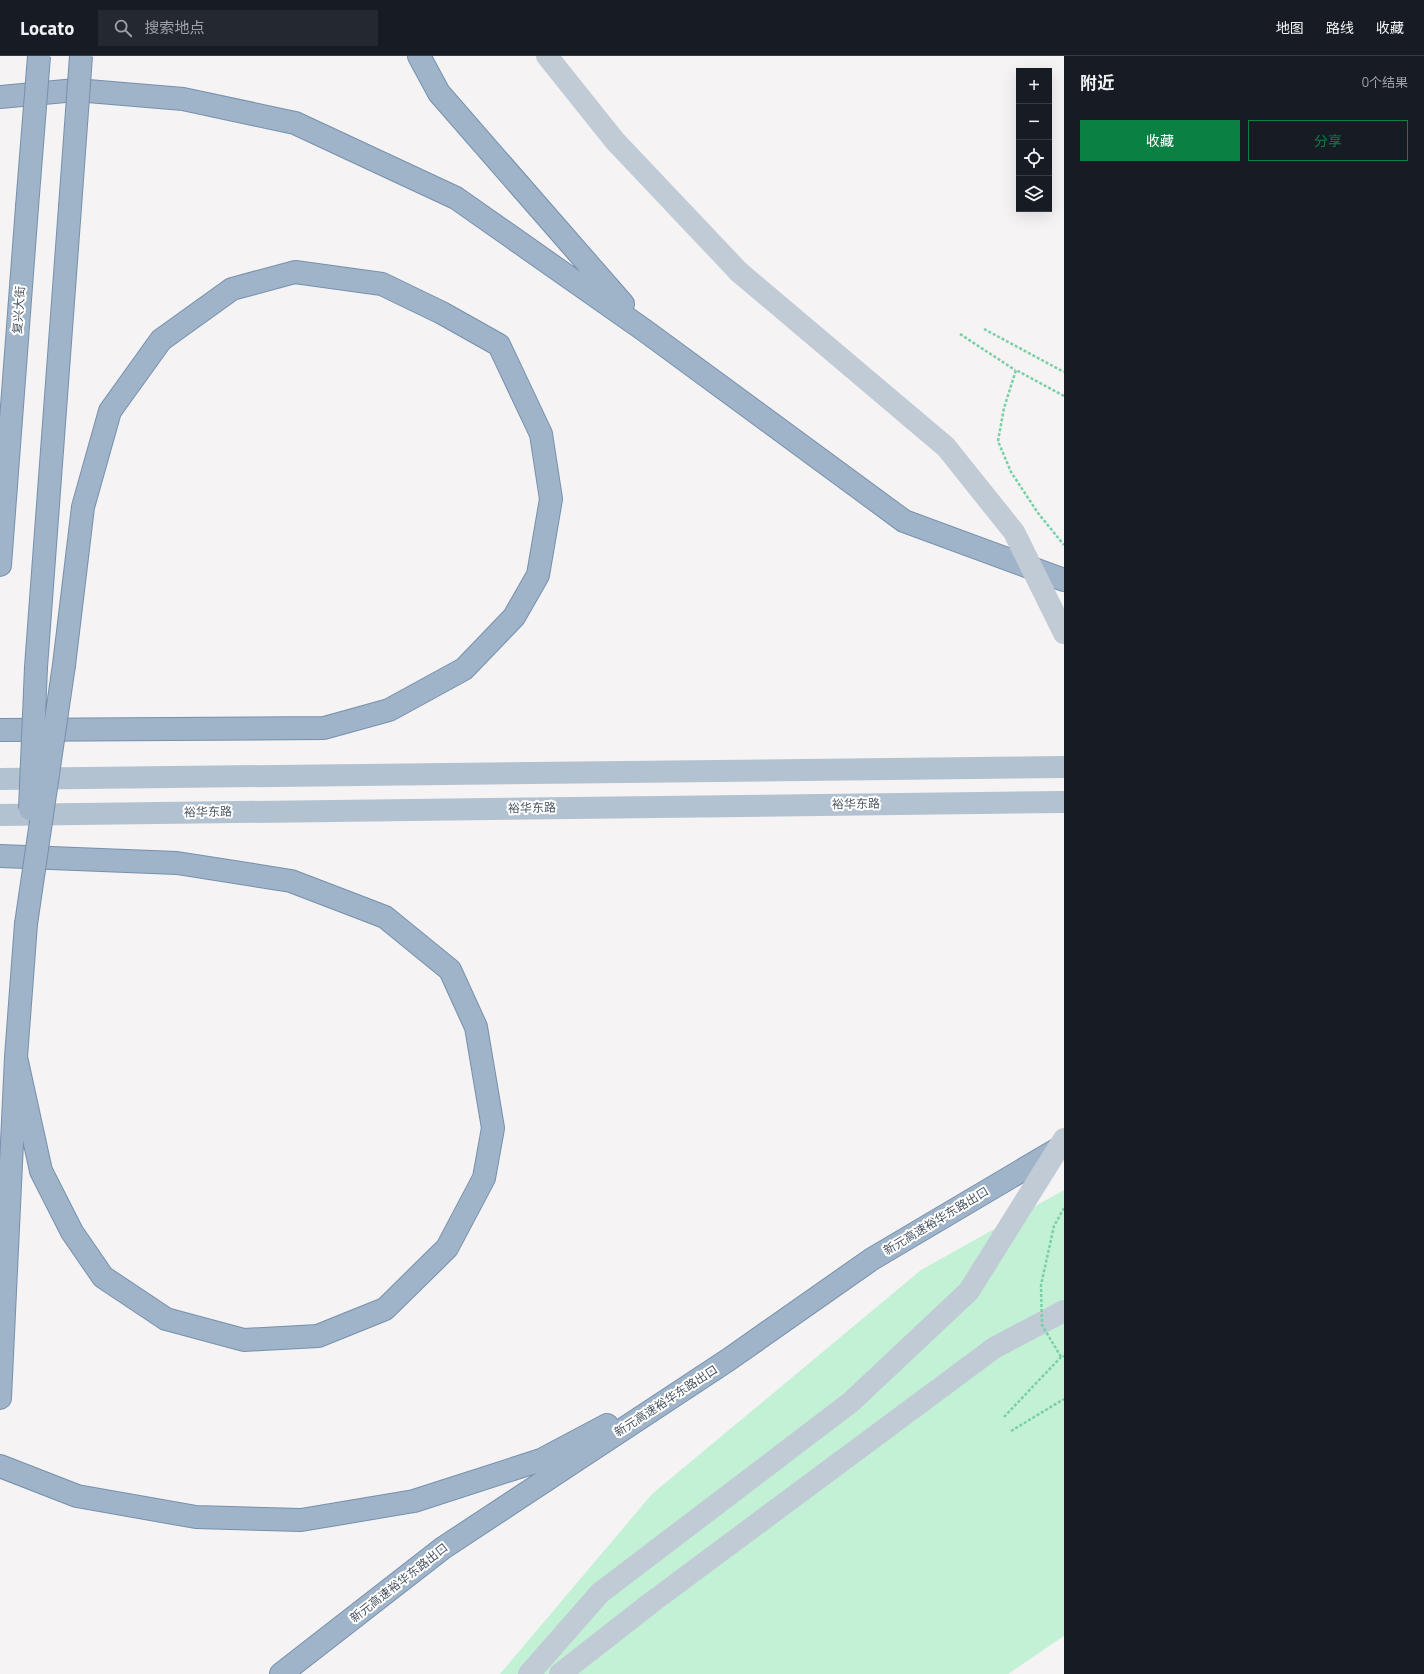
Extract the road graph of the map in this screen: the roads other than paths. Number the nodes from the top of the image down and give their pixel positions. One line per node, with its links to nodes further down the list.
1 (38, 56): 7 (highway, 复兴大街, bridge)
2 (82, 56): 16 (highway, bridge)
3 (419, 56): 6 (highway)
4 (547, 56): 9 (main road, bridge)
5 (0, 97): 6 (highway)
6 (644, 330): 8 (highway)
7 (0, 565)
8 (1064, 580)
9 (1064, 633)
10 (0, 730): 16 (highway, bridge)
11 (1064, 767): 12 (main road)
12 (0, 779)
13 (1064, 802): 14 (main road, 裕华东路)
14 (0, 815)
15 (0, 856): 17 (highway)
16 (26, 924): 17 (highway)
17 (16, 1056): 22 (highway)
18 (1064, 1139): 25 (main road, bridge)
19 (1064, 1145): 21 (highway, 新元高速裕华东路出口)
20 (1064, 1311): 26 (main road)
21 (728, 1360): 23 (highway); 24 (highway, 新元高速裕华东路出口)
22 (0, 1398)
23 (0, 1466)
24 (281, 1674)
25 (529, 1674)
26 (560, 1674)

